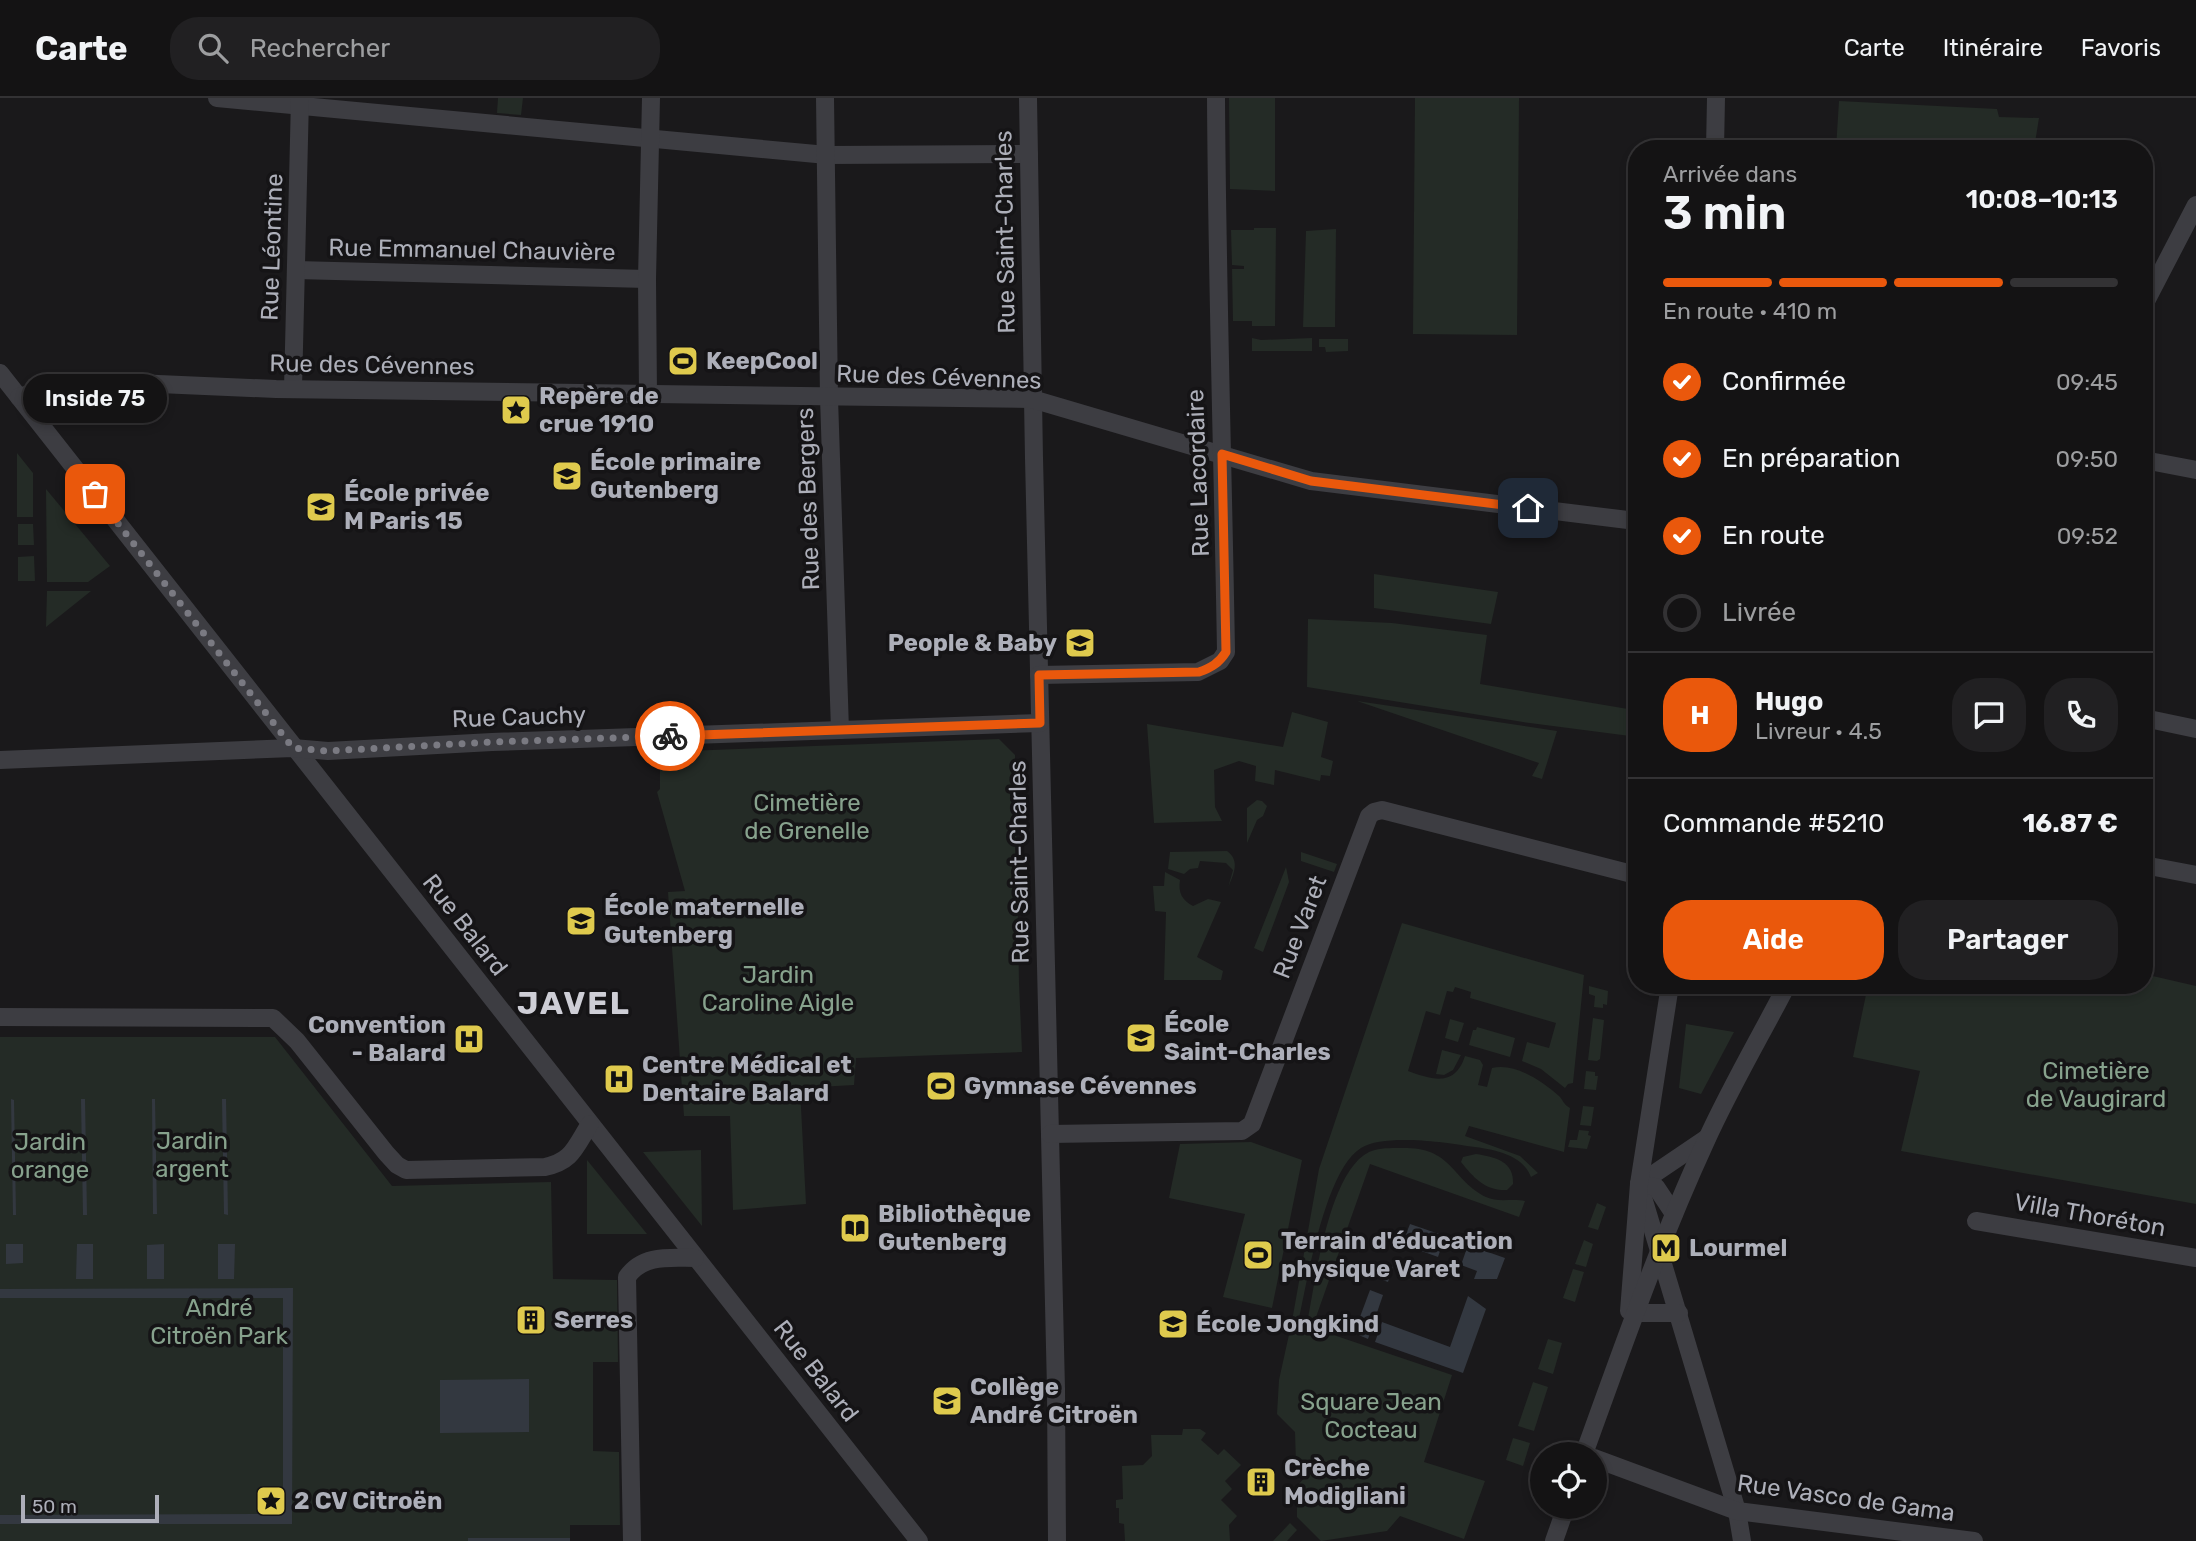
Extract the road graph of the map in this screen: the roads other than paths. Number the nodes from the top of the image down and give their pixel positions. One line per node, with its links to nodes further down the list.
1 (218, 98): 7 (street)
2 (652, 98): 8 (street)
3 (825, 98): 11 (street, Rue des Bergers)
4 (1028, 98): 10 (street, Rue Saint-Charles)
5 (1216, 98): 22 (street, Rue Lacordaire)
6 (1716, 98): 9 (street)
7 (300, 102): 8 (street); 13 (street, Rue Léontine)
8 (651, 138): 11 (street); 14 (street)
9 (1715, 140)
10 (1029, 154): 11 (street); 21 (street, Rue Saint-Charles)
11 (827, 155): 20 (street, Rue des Bergers)
12 (2195, 210): 15 (street)
13 (296, 270): 14 (street, Rue Emmanuel Chauvière); 17 (street, Rue Léontine)
14 (647, 279): 18 (street)
15 (2153, 288)
16 (0, 373): 19 (street, Rue Balard)
17 (293, 389): 18 (street, Rue des Cévennes); 19 (street, Rue des Cévennes)
18 (648, 395): 20 (street, Rue des Cévennes)
19 (19, 397): 31 (street, Rue Balard)
20 (829, 398): 21 (street, Rue des Cévennes); 30 (street, Rue des Bergers)
21 (1032, 400): 22 (street, Rue des Cévennes); 26 (street, Rue Saint-Charles)
22 (1222, 454): 25 (street, Rue des Cévennes); 26 (street, Rue Lacordaire)
23 (2153, 462): 24 (street)
24 (2196, 470)
25 (1628, 520)
26 (1039, 675): 28 (street, Rue Saint-Charles)
27 (2153, 720): 29 (street)
28 (1040, 723): 30 (street, Rue Cauchy); 40 (street, Rue Saint-Charles)
29 (2196, 729)
30 (840, 730): 31 (street, Rue Cauchy)
31 (293, 748): 32 (street, Rue Cauchy); 39 (street, Rue Balard)
32 (0, 760)
33 (2153, 867): 35 (street)
34 (1628, 873): 40 (street, Rue Varet)
35 (2196, 875)
36 (1669, 994): 42 (street)
37 (1782, 994): 41 (street)
38 (0, 1017): 39 (street)
39 (590, 1124): 46 (street, Rue Balard)
40 (1050, 1134): 56 (street, Rue Saint-Charles)
41 (1707, 1138): 42 (street); 43 (street)
42 (1639, 1184): 43 (street); 45 (street); 49 (street)
43 (1674, 1214): 45 (street)
44 (1976, 1221): 47 (street, Villa Thoréton)
45 (1659, 1250): 48 (street); 49 (street)
46 (695, 1258): 54 (street); 55 (street, Rue Balard)
47 (2196, 1258)
48 (1679, 1313): 49 (street); 52 (street)
49 (1632, 1321): 50 (street)
50 (1589, 1442)
51 (1607, 1463): 52 (street, Rue Vasco de Gama)
52 (1737, 1511): 58 (street); 59 (street, Rue Vasco de Gama)
53 (1561, 1519): 57 (street)
54 (632, 1541)
55 (919, 1541)
56 (1058, 1541)
57 (1553, 1541)
58 (1742, 1541)
59 (1974, 1541)

